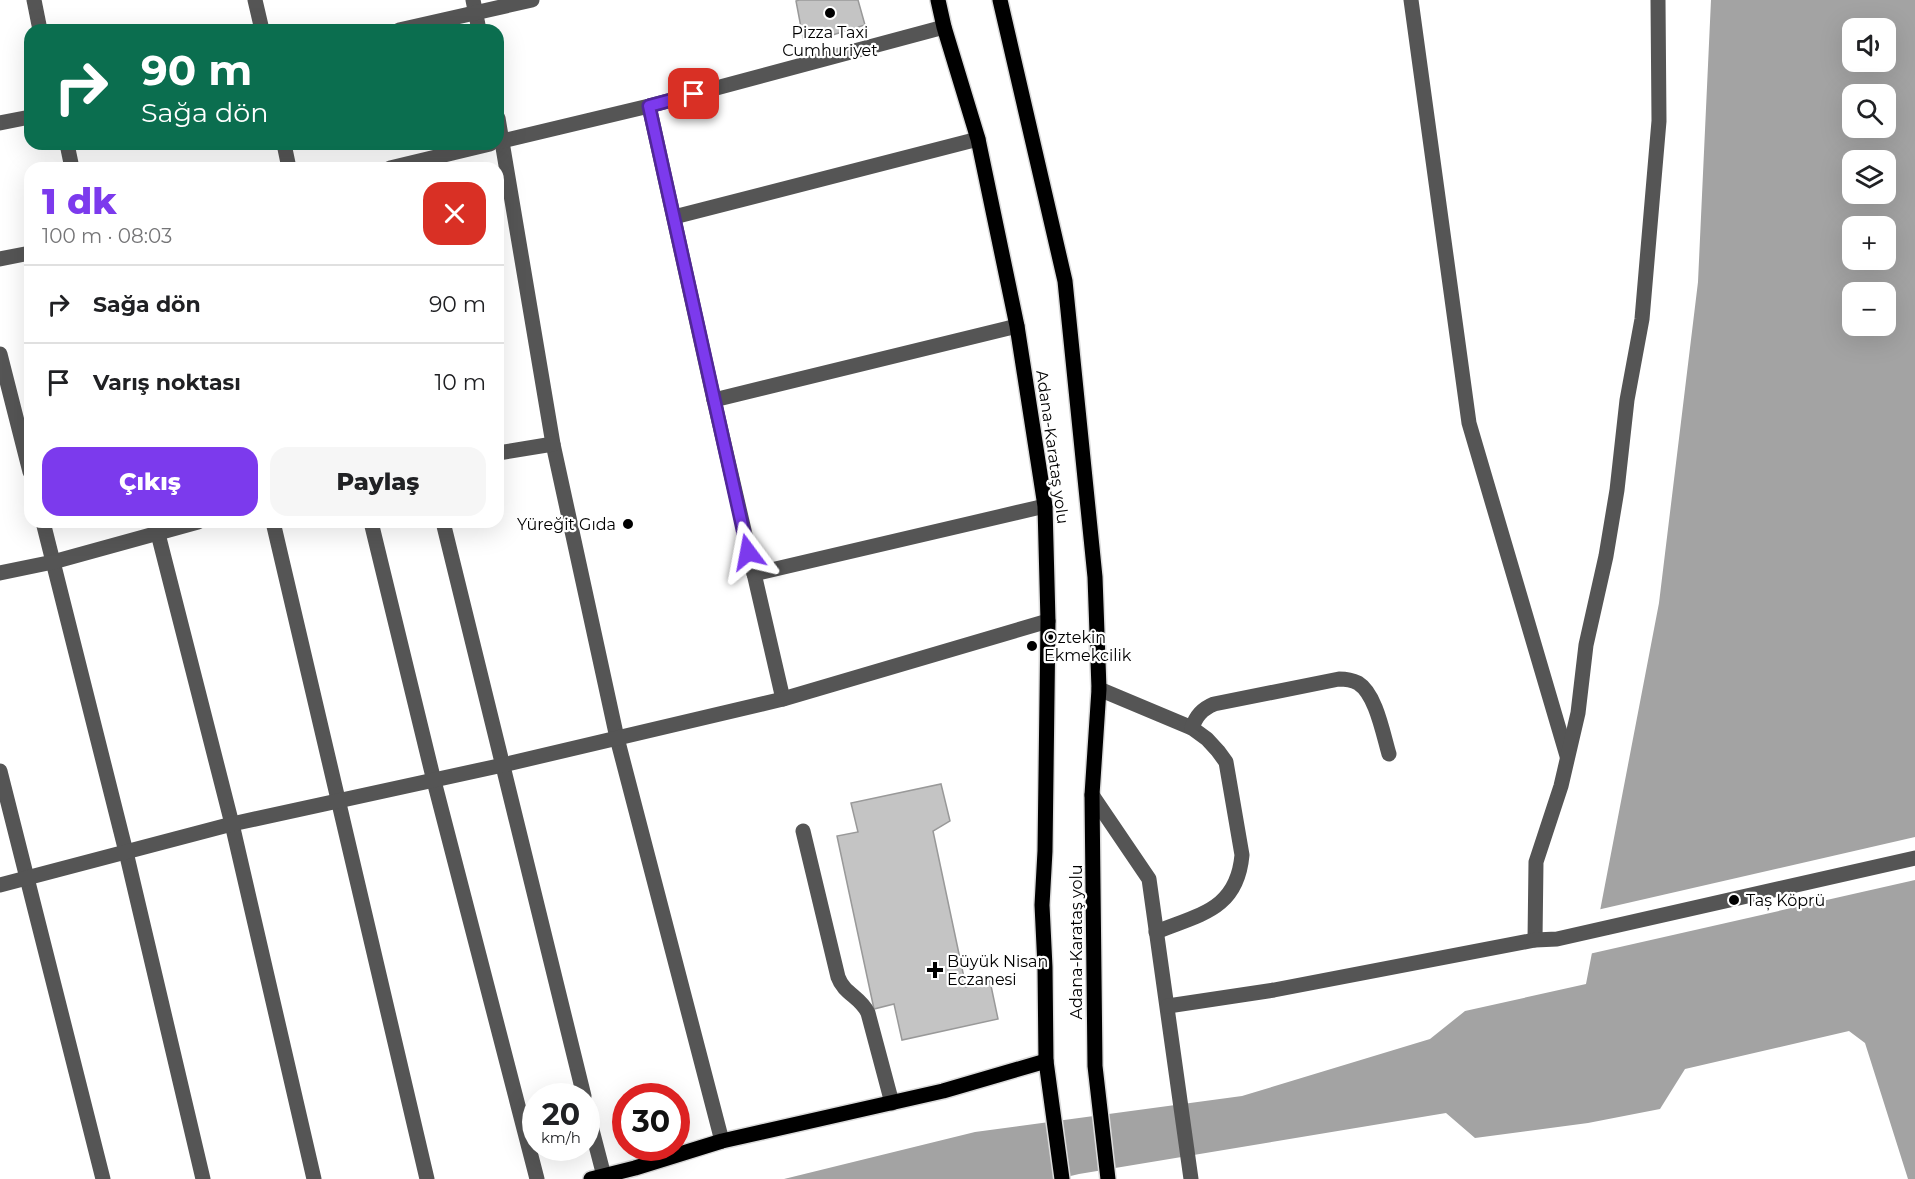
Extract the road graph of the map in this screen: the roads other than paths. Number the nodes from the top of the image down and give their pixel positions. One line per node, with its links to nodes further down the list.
1 (34, 0): 9 (street)
2 (255, 0): 10 (street)
3 (532, 0): 8 (street)
4 (938, 0): 13 (main road, Adana-Karataş yolu)
5 (1000, 0): 42 (main road, Adana-Karataş yolu)
6 (1411, 0): 47 (street)
7 (1658, 0): 47 (street)
8 (474, 7): 11 (street); 12 (street)
9 (39, 24)
10 (261, 24)
11 (419, 24)
12 (478, 24)
13 (944, 27): 14 (street); 17 (main road, Adana-Karataş yolu)
14 (649, 106): 18 (street); 22 (street)
15 (24, 118): 16 (street)
16 (0, 123)
17 (978, 139): 22 (street); 25 (main road, Adana-Karataş yolu)
18 (504, 140)
19 (464, 150): 20 (street)
20 (415, 162)
21 (504, 180): 28 (street)
22 (674, 217): 27 (street)
23 (24, 254): 24 (street)
24 (0, 259)
25 (1017, 326): 27 (street); 31 (main road, Adana-Karataş yolu)
26 (0, 354): 29 (street)
27 (714, 400): 40 (street)
28 (553, 444): 30 (street); 45 (street)
29 (24, 448)
30 (504, 452)
31 (1046, 506): 40 (street); 41 (main road, Adana-Karataş yolu)
32 (44, 528): 38 (street)
33 (154, 528): 38 (street)
34 (157, 528): 53 (street)
35 (274, 528): 52 (street)
36 (372, 528): 50 (street)
37 (444, 528): 48 (street)
38 (53, 562): 39 (street); 55 (street)
39 (0, 573)
40 (753, 574): 43 (street)
41 (1048, 621): 43 (street); 62 (main road, Adana-Karataş yolu)
42 (1099, 689): 44 (street); 51 (main road, Adana-Karataş yolu)
43 (783, 699): 45 (street)
44 (1192, 728): 46 (street); 59 (street)
45 (617, 738): 48 (street); 65 (street)
46 (1389, 754)
47 (1568, 757): 60 (street)
48 (503, 765): 50 (street); 63 (street)
49 (0, 771): 57 (street)
50 (434, 780): 52 (street); 72 (street)
51 (1092, 795): 59 (street); 74 (main road, Adana-Karataş yolu)
52 (339, 801): 53 (street); 71 (street)
53 (232, 824): 55 (street); 70 (street)
54 (803, 831): 64 (street)
55 (126, 852): 57 (street); 69 (street)
56 (1915, 858): 60 (street)
57 (27, 878): 58 (street); 68 (street)
58 (0, 885)
59 (1156, 932): 61 (street)
60 (1534, 940): 61 (street)
61 (1168, 1006): 75 (street)
62 (1046, 1061): 64 (main road); 73 (main road, Adana-Karataş yolu)
63 (581, 1083)
64 (892, 1103): 65 (main road)
65 (722, 1142): 67 (main road)
66 (594, 1161): 67 (street)
67 (597, 1178)
68 (103, 1179)
69 (203, 1179)
70 (314, 1179)
71 (427, 1179)
72 (537, 1179)
73 (1062, 1179)
74 (1108, 1179)
75 (1191, 1179)

